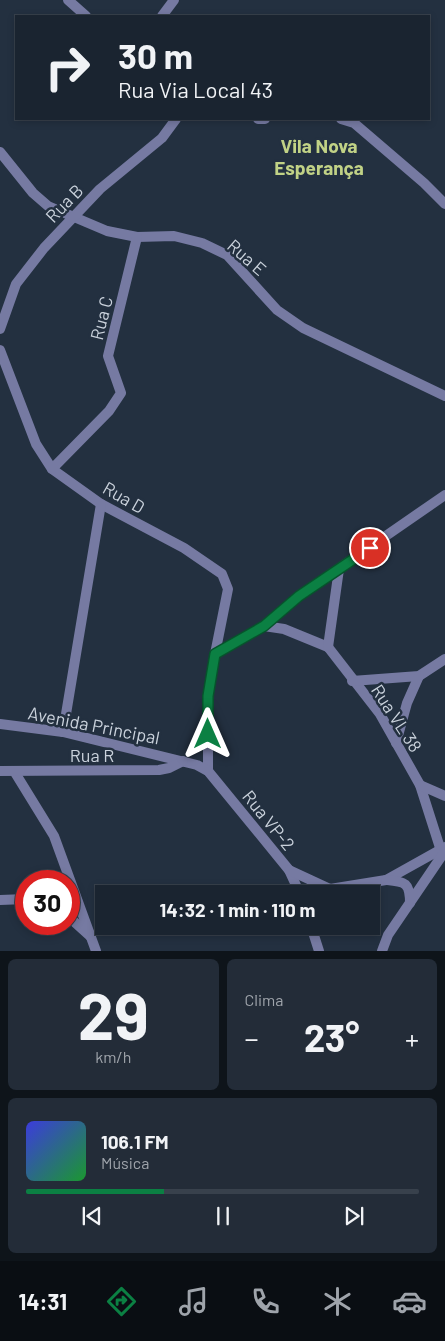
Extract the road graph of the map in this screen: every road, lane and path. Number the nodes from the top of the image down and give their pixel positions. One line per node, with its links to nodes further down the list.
1 (68, 0): 3 (street)
2 (174, 0): 4 (street)
3 (85, 15)
4 (163, 15)
5 (175, 120): 9 (street, Rua B)
6 (344, 120): 8 (street)
7 (0, 152): 9 (street, Rua E)
8 (445, 204)
9 (73, 218): 10 (street, Rua E); 11 (street, Rua B)
10 (138, 237): 13 (street, Rua E); 14 (street, Rua C)
11 (0, 329)
12 (0, 350): 14 (street, Rua D)
13 (445, 396)
14 (52, 469): 16 (street, Rua D)
15 (445, 495): 17 (street)
16 (101, 504): 20 (street, Rua D); 25 (street)
17 (340, 569): 18 (street); 19 (street)
18 (264, 626): 19 (street); 20 (street)
19 (328, 647): 23 (street, Rua VL 38)
20 (215, 654): 29 (street, Rua D)
21 (445, 659): 22 (street)
22 (419, 676): 23 (street); 26 (street)
23 (352, 681): 26 (street, Rua VL 38)
24 (0, 724): 25 (street, Avenida Principal)
25 (63, 732): 27 (street, Avenida Principal)
26 (396, 743): 31 (street, Rua VL 38)
27 (183, 760): 28 (street, Rua R); 29 (street, Avenida Principal)
28 (14, 771): 30 (street, Rua R); 44 (street)
29 (208, 771): 34 (street, Rua VP-2)
30 (0, 772)
31 (420, 785): 32 (street); 33 (street, Rua VL 38)
32 (445, 796)
33 (443, 850): 35 (street); 41 (street)
34 (289, 870): 36 (street, Rua VP-2); 37 (street)
35 (386, 880): 38 (street); 41 (street)
36 (296, 885)
37 (315, 885)
38 (359, 885)
39 (15, 899): 40 (street)
40 (0, 900)
41 (410, 904): 47 (street)
42 (80, 927): 44 (street)
43 (314, 935): 46 (street)
44 (92, 938): 45 (street)
45 (96, 951)
46 (319, 951)
47 (382, 951)

